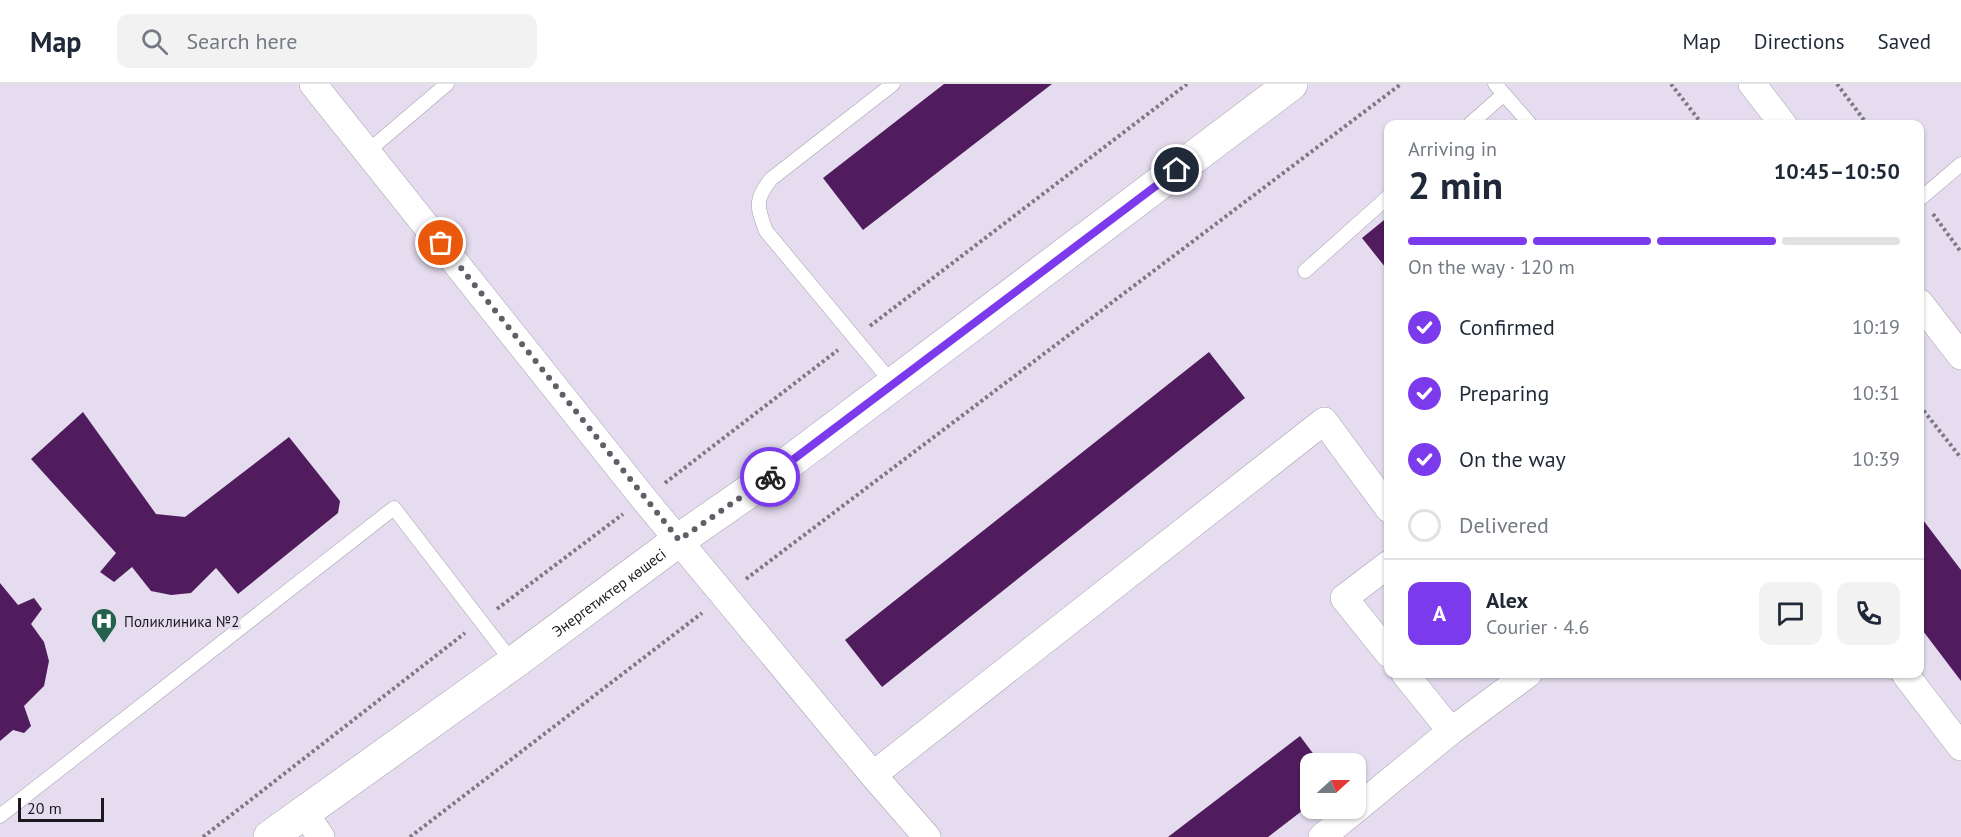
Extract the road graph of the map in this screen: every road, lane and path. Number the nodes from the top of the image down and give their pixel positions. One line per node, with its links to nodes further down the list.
1 (314, 84): 16 (street)
2 (447, 84): 16 (lane)
3 (893, 84): 24 (lane)
4 (1187, 84): 24 (path)
5 (1291, 84): 26 (main road, Энергетиктер көшесі)
6 (1401, 84): 33 (path)
7 (1671, 84): 13 (path)
8 (1752, 84): 14 (street)
9 (1837, 84): 15 (path)
10 (1499, 89): 11 (lane); 12 (lane)
11 (1473, 120)
12 (1526, 120)
13 (1699, 120)
14 (1780, 120)
15 (1864, 120)
16 (368, 151): 29 (street)
17 (1961, 164): 18 (lane)
18 (1924, 195)
19 (1384, 200): 22 (lane)
20 (1924, 202): 21 (path)
21 (1961, 252)
22 (1305, 271)
23 (1924, 308): 25 (street)
24 (854, 338): 26 (lane); 29 (path)
25 (1961, 356)
26 (893, 384): 31 (main road, Энергетиктер көшесі)
27 (1924, 411): 28 (path)
28 (1961, 458)
29 (644, 499): 31 (street); 34 (path)
30 (1384, 502): 42 (street)
31 (679, 540): 33 (street); 36 (main road, Энергетиктер көшесі)
32 (1384, 568): 35 (street)
33 (724, 596): 42 (street); 47 (path)
34 (480, 621): 36 (lane); 43 (lane); 45 (path)
35 (1384, 648)
36 (513, 663): 44 (main road, Энергетиктер көшесі)
37 (1408, 678): 40 (street)
38 (1523, 678): 40 (street)
39 (1908, 678): 41 (street)
40 (1451, 731): 49 (street)
41 (1961, 747)
42 (873, 775): 48 (street)
43 (0, 816)
44 (313, 824): 46 (main road, Энергетиктер көшесі)
45 (203, 837)
46 (270, 837)
47 (410, 837)
48 (927, 837)
49 (1322, 837)

